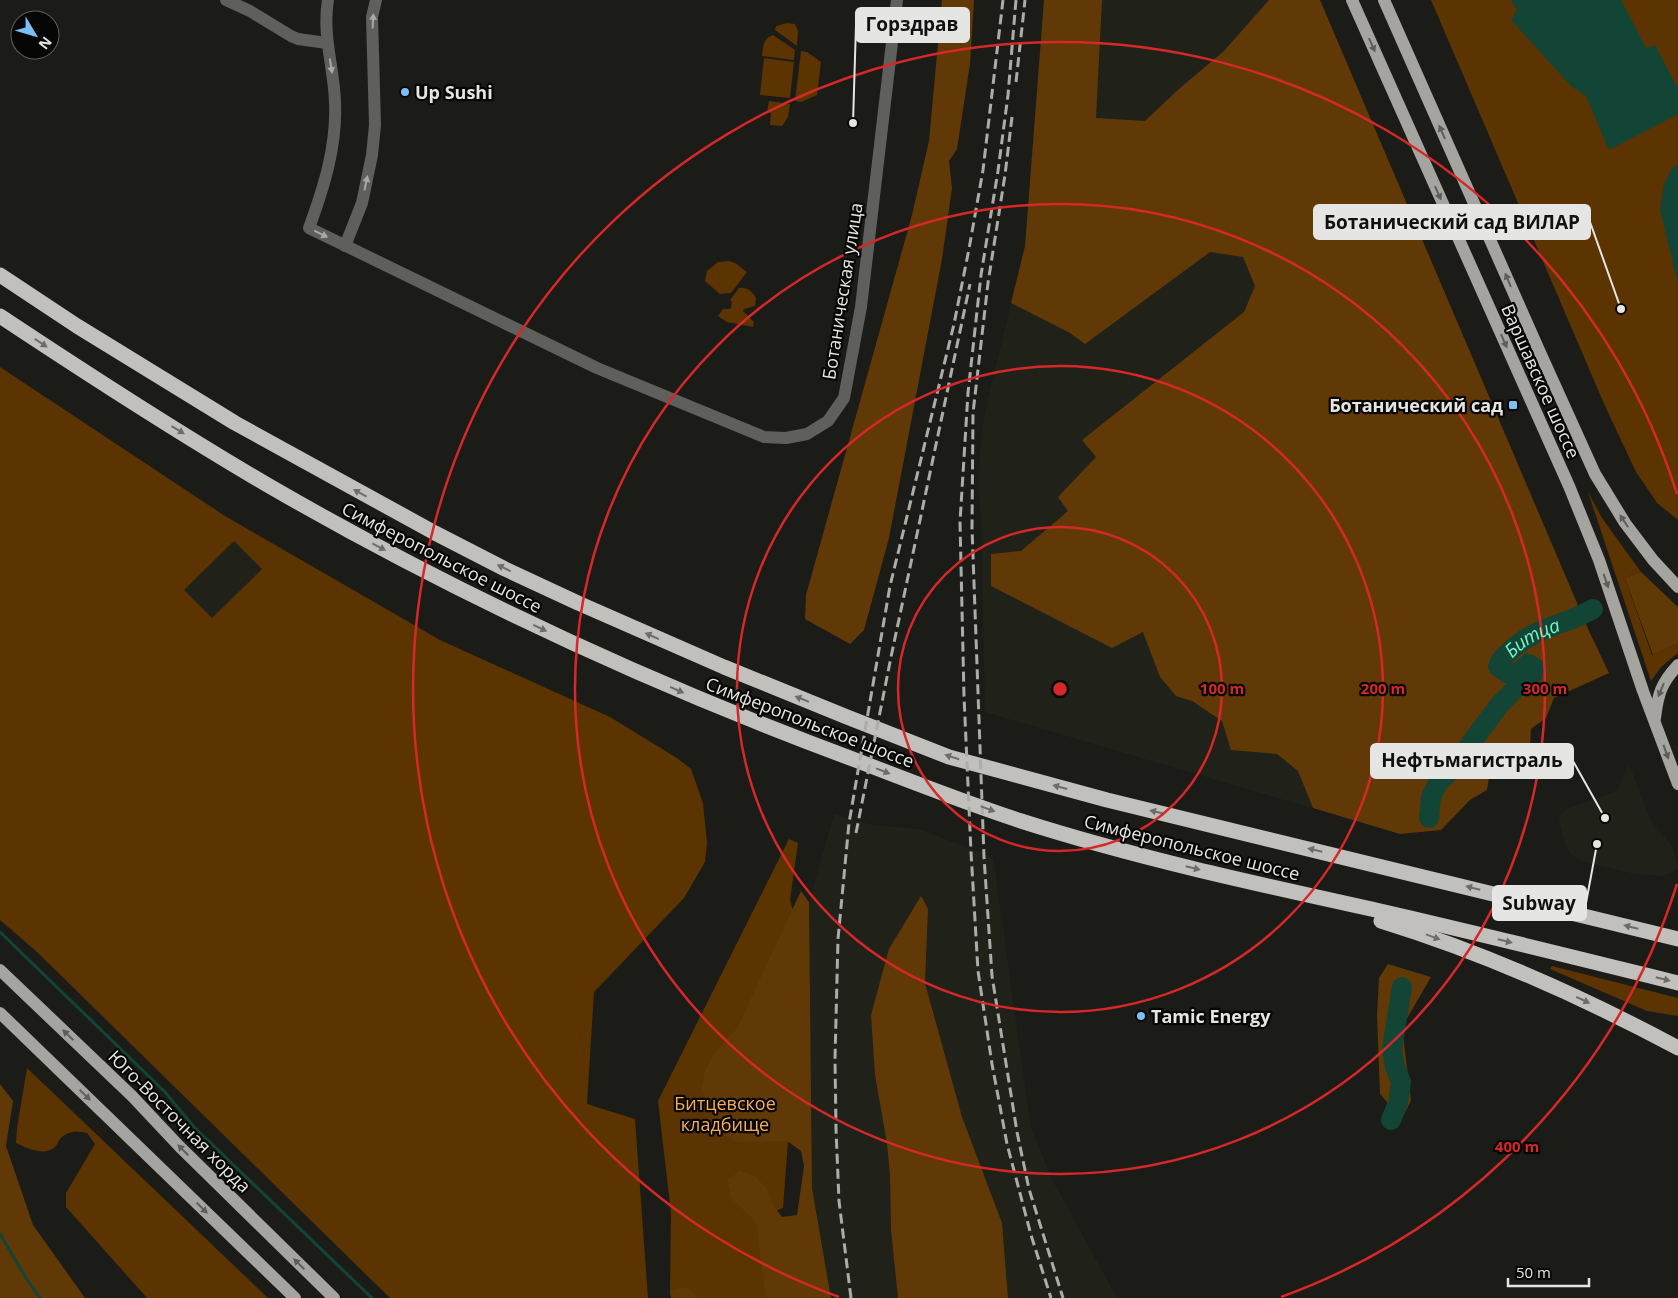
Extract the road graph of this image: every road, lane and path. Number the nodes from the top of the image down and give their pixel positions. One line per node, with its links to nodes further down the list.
1 (226, 0): 7 (street)
2 (328, 0): 7 (street)
3 (376, 0): 8 (street, one-way to 3)
4 (897, 0): 8 (street, Ботаническая улица)
5 (1352, 0): 13 (main road, Варшавское шоссе, one-way to 13)
6 (1384, 0): 11 (main road, Варшавское шоссе, one-way to 6)
7 (327, 43): 8 (street, Ботаническая улица, one-way to 8)
8 (345, 246)
9 (0, 275): 16 (highway, Симферопольское шоссе, one-way to 9)
10 (0, 316): 15 (highway, Симферопольское шоссе, one-way to 15)
11 (1678, 587)
12 (1678, 665): 13 (main road, one-way to 13)
13 (1654, 721): 14 (main road, Варшавское шоссе, one-way to 14)
14 (1678, 784)
15 (1270, 886): 18 (highway, Симферопольское шоссе, one-way to 18); 20 (highway, one-way to 20)
16 (1678, 939)
17 (0, 970): 22 (main road, Юго-Восточная хорда, one-way to 17)
18 (1678, 983)
19 (0, 1013): 21 (main road, one-way to 21)
20 (1678, 1048)
21 (295, 1298)
22 (334, 1298)

